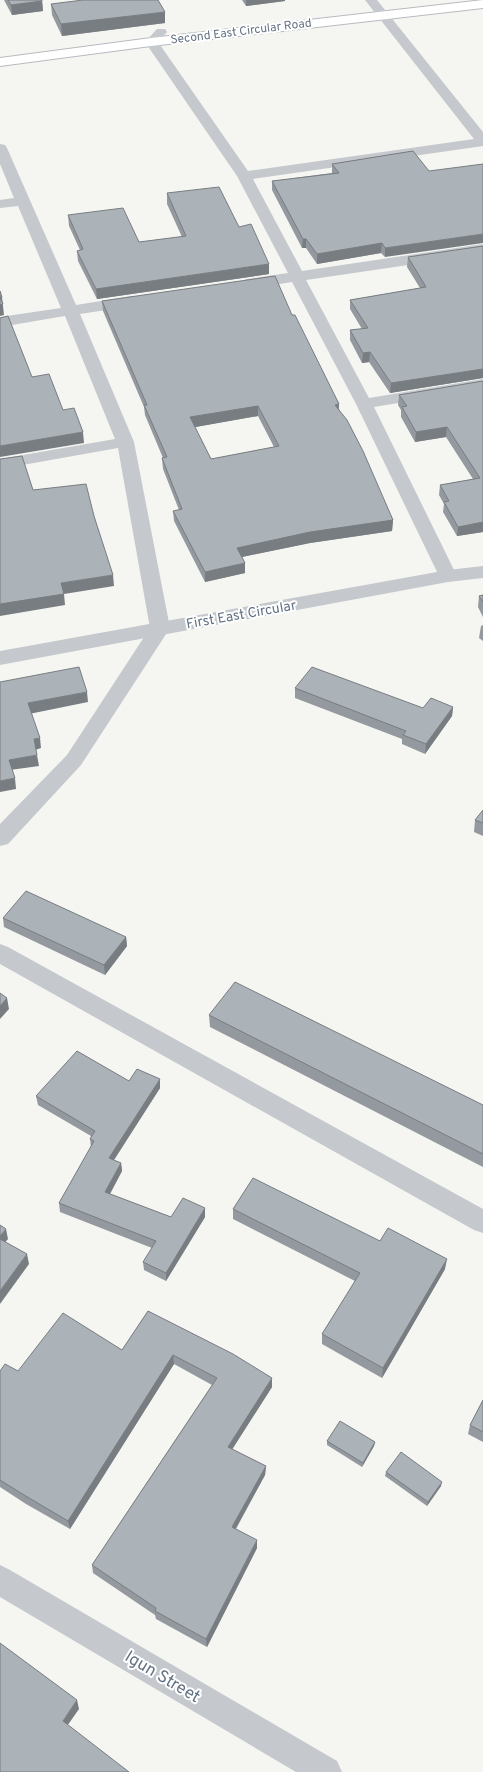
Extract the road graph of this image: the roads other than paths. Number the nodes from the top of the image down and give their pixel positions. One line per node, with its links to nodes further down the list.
1 (427, 0): 3 (main road, Second East Circular Road)
2 (483, 4): 3 (main road, Second East Circular Road)
3 (377, 7): 4 (main road, Second East Circular Road); 7 (street)
4 (156, 37): 5 (main road, Second East Circular Road); 6 (main road, Second East Circular Road); 9 (street)
5 (0, 52)
6 (0, 62)
7 (483, 142): 9 (street)
8 (0, 148): 10 (street)
9 (244, 176): 13 (street)
10 (23, 201): 11 (street); 16 (street)
11 (0, 204)
12 (483, 249): 13 (street)
13 (297, 277): 14 (street); 19 (street)
14 (234, 286)
15 (148, 298): 16 (street)
16 (70, 310): 17 (street); 20 (street)
17 (0, 322)
18 (483, 384): 19 (street)
19 (364, 404): 23 (street)
20 (125, 442): 21 (street); 24 (street)
21 (0, 464)
22 (483, 572): 23 (street, First East Circular)
23 (448, 576): 24 (street, First East Circular)
24 (160, 628): 25 (street, First East Circular); 26 (street)
25 (0, 658)
26 (0, 838)
27 (0, 953): 28 (street)
28 (483, 1222)
29 (0, 1580): 30 (street, Igun Street)
30 (326, 1772)

